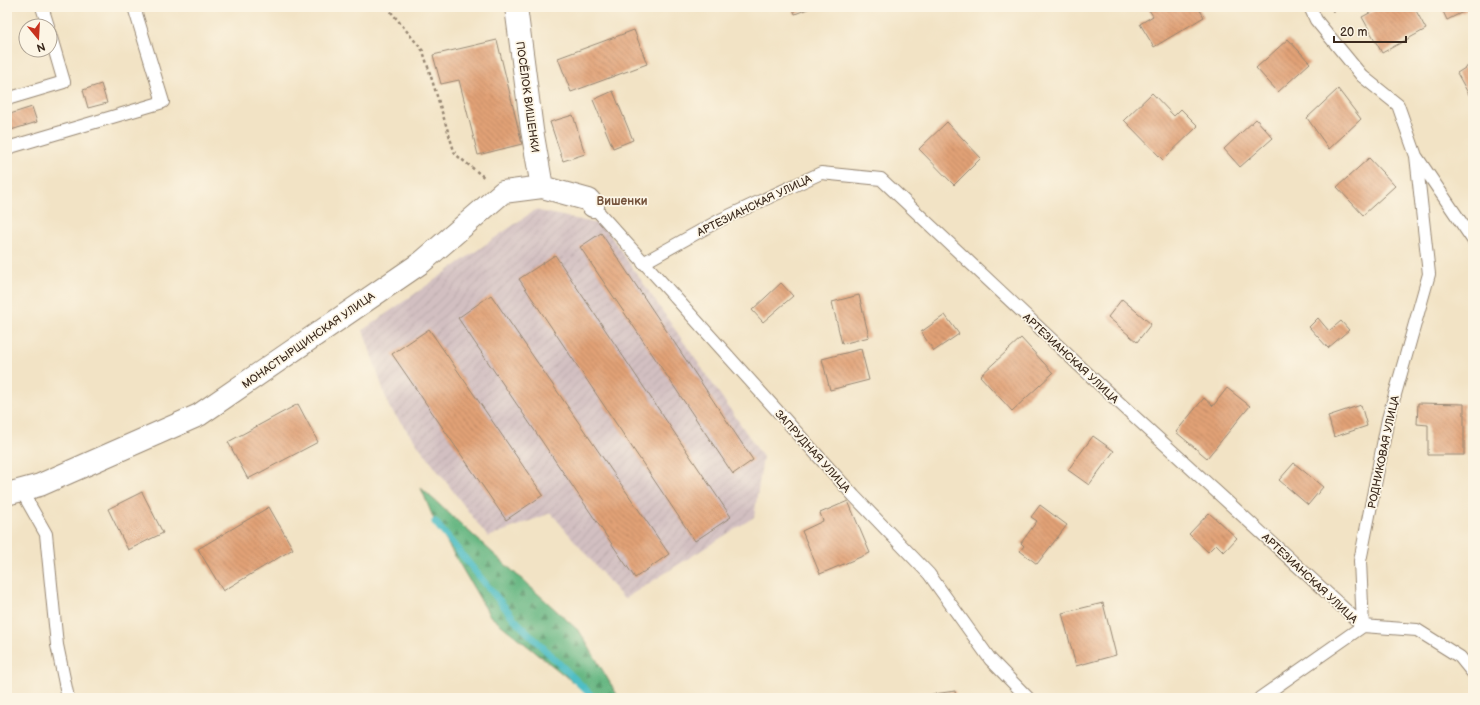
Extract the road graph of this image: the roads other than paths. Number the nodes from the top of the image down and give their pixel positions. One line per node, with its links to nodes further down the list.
1 (42, 7): 5 (lane)
2 (134, 7): 8 (lane)
3 (516, 7): 10 (street, ПОСЁЛОК ВИШЕНКИ)
4 (1310, 7): 9 (lane)
5 (45, 18)
6 (57, 58): 7 (lane)
7 (7, 99)
8 (7, 148)
9 (1416, 156): 12 (lane); 15 (lane, РОДНИКОВАЯ УЛИЦА)
10 (542, 187): 11 (street); 14 (street, МОНАСТЫРЩИНСКАЯ УЛИЦА)
11 (593, 206): 13 (lane, ЗАПРУДНАЯ УЛИЦА)
12 (1473, 240)
13 (643, 263): 15 (lane, АРТЕЗИАНСКАЯ УЛИЦА); 18 (lane, ЗАПРУДНАЯ УЛИЦА)
14 (14, 492): 17 (lane)
15 (1363, 626): 16 (lane, АРТЕЗИАНСКАЯ УЛИЦА); 19 (lane)
16 (1473, 673)
17 (68, 698)
18 (1028, 698)
19 (1260, 698)

